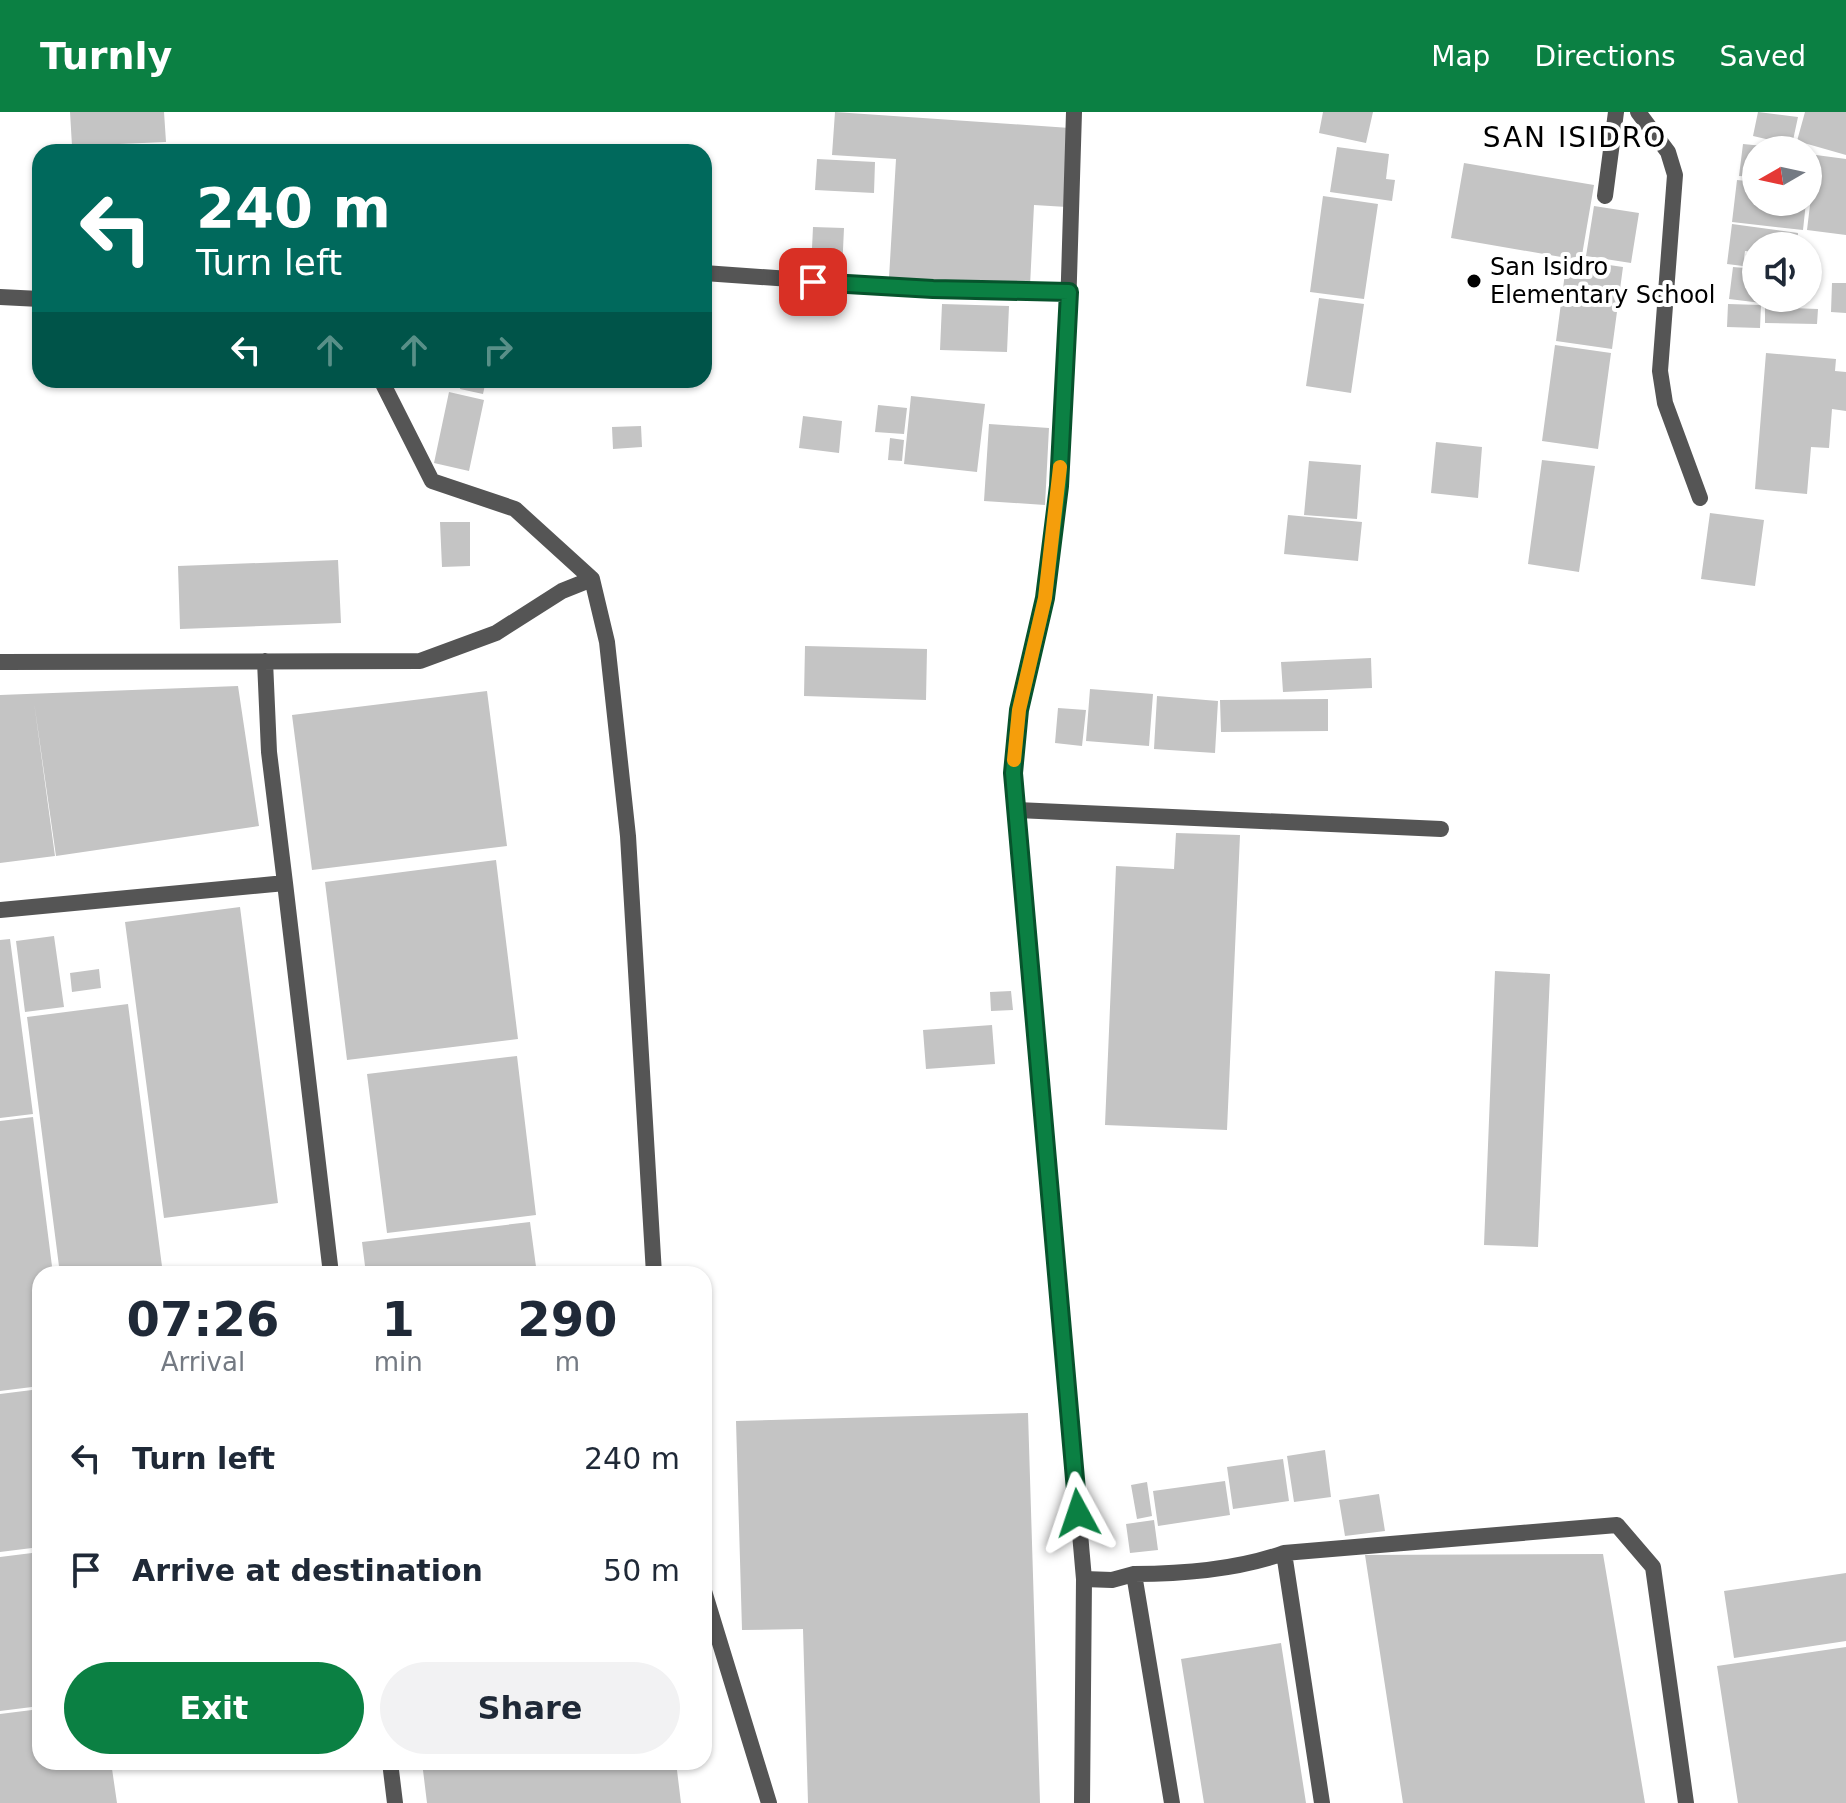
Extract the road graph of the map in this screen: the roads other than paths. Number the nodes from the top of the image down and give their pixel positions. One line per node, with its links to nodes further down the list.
1 (1074, 112): 6 (street)
2 (1616, 112): 4 (street)
3 (1638, 112): 10 (street)
4 (1605, 196)
5 (712, 274): 6 (street)
6 (1069, 292): 14 (street)
7 (0, 297): 8 (street)
8 (32, 299)
9 (385, 388): 11 (street)
10 (1700, 498)
11 (592, 579): 12 (street); 19 (street)
12 (265, 661): 13 (street); 16 (street)
13 (0, 662)
14 (1017, 810): 15 (street); 22 (street)
15 (1441, 829)
16 (285, 883): 17 (street); 18 (street)
17 (0, 910)
18 (330, 1266)
19 (654, 1266)
20 (1284, 1553): 21 (street); 29 (street); 30 (street)
21 (1134, 1574): 22 (street); 28 (street)
22 (1084, 1579): 27 (street)
23 (712, 1617): 26 (street)
24 (391, 1770): 25 (street)
25 (395, 1803)
26 (769, 1803)
27 (1082, 1803)
28 (1172, 1803)
29 (1322, 1803)
30 (1686, 1803)

